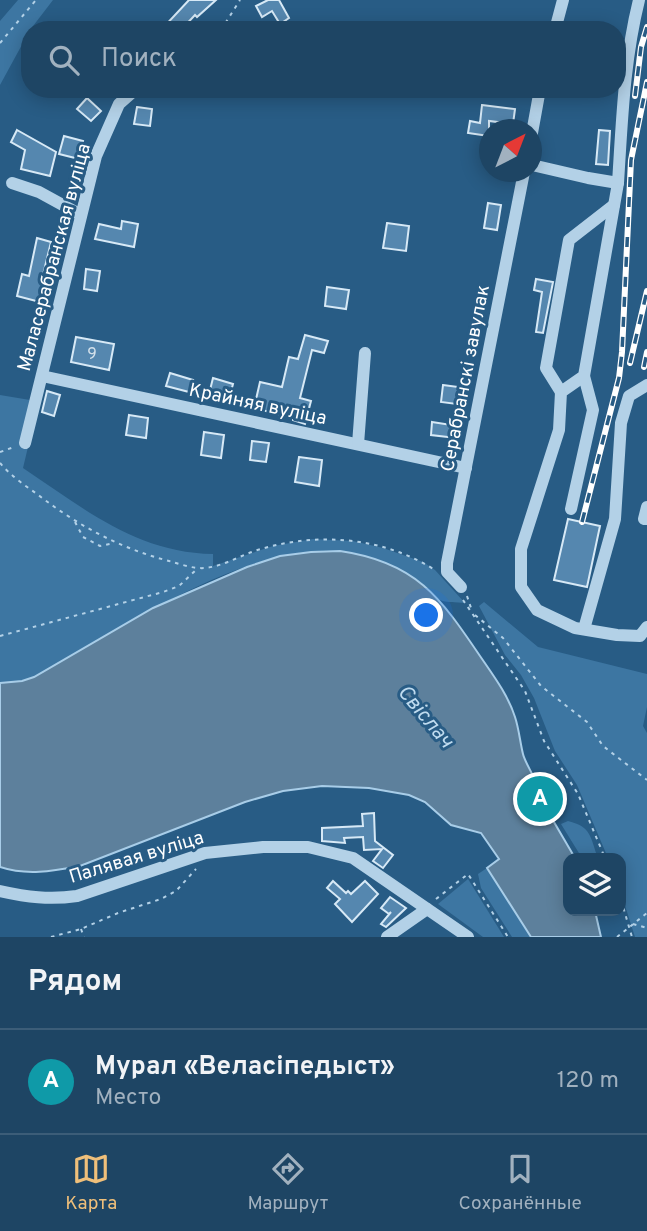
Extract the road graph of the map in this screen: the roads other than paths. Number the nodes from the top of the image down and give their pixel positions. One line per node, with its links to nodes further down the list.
1 (563, 0): 3 (street)
2 (639, 0): 4 (street)
3 (557, 21)
4 (626, 74)
5 (125, 98): 14 (street, Маласерабранская вуліца)
6 (538, 98): 8 (street)
7 (624, 98): 12 (street)
8 (534, 119)
9 (542, 168): 12 (street)
10 (522, 182): 22 (street, Серабранскі завулак)
11 (12, 183): 14 (street)
12 (618, 183): 13 (street)
13 (614, 205): 17 (street); 19 (street)
14 (81, 215): 16 (street, Маласерабранская вуліца)
15 (365, 354): 21 (street)
16 (42, 376): 20 (street, Маласерабранская вуліца); 21 (street, Крайняя вуліца)
17 (584, 376): 19 (street); 24 (street)
18 (647, 385): 28 (street)
19 (561, 392): 28 (street)
20 (25, 443)
21 (358, 444): 22 (street, Крайняя вуліца)
22 (466, 468): 26 (street, Серабранскі завулак)
23 (647, 506): 25 (street)
24 (571, 509)
25 (647, 519)
26 (459, 591)
27 (647, 627): 28 (street)
28 (584, 629)
29 (0, 891): 30 (street, Палявая вуліца)
30 (427, 909): 31 (street); 32 (street, Палявая вуліца)
31 (387, 937)
32 (468, 937)

